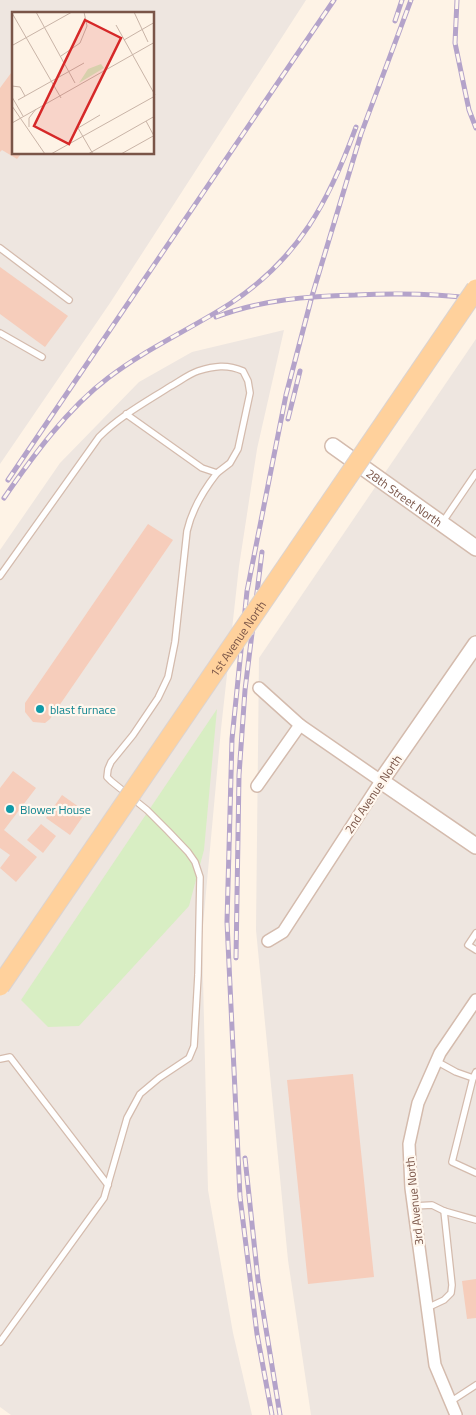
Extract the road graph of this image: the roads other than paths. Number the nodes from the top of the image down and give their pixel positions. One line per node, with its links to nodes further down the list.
1 (0, 248): 3 (lane)
2 (476, 289): 22 (main road, 1st Avenue North, bridge)
3 (69, 300)
4 (0, 333): 5 (lane)
5 (42, 357)
6 (126, 414): 8 (lane); 8 (lane); 12 (lane)
7 (333, 446): 10 (street, 28th Street North)
8 (217, 473): 28 (lane)
9 (476, 473): 10 (lane)
10 (442, 524): 11 (street, 28th Street North)
11 (476, 548)
12 (0, 576)
13 (476, 644): 16 (street, 2nd Avenue North)
14 (259, 688): 15 (street)
15 (300, 725): 16 (street); 17 (street)
16 (381, 781): 18 (street); 20 (street, 2nd Avenue North)
17 (257, 786)
18 (476, 846)
19 (476, 933): 21 (lane)
20 (268, 940)
21 (476, 950)
22 (0, 986)
23 (476, 1000): 25 (street, 3rd Avenue North)
24 (0, 1059): 28 (lane)
25 (436, 1061): 26 (lane); 29 (street, 3rd Avenue North)
26 (474, 1075): 27 (lane)
27 (476, 1172)
28 (108, 1185): 33 (lane)
29 (414, 1206): 30 (lane); 32 (street, 3rd Avenue North)
30 (444, 1211): 31 (lane); 32 (lane)
31 (476, 1220)
32 (427, 1308): 35 (street, 3rd Avenue North)
33 (0, 1342)
34 (476, 1385): 35 (lane)
35 (450, 1402): 36 (street, 3rd Avenue North)
36 (456, 1415)

